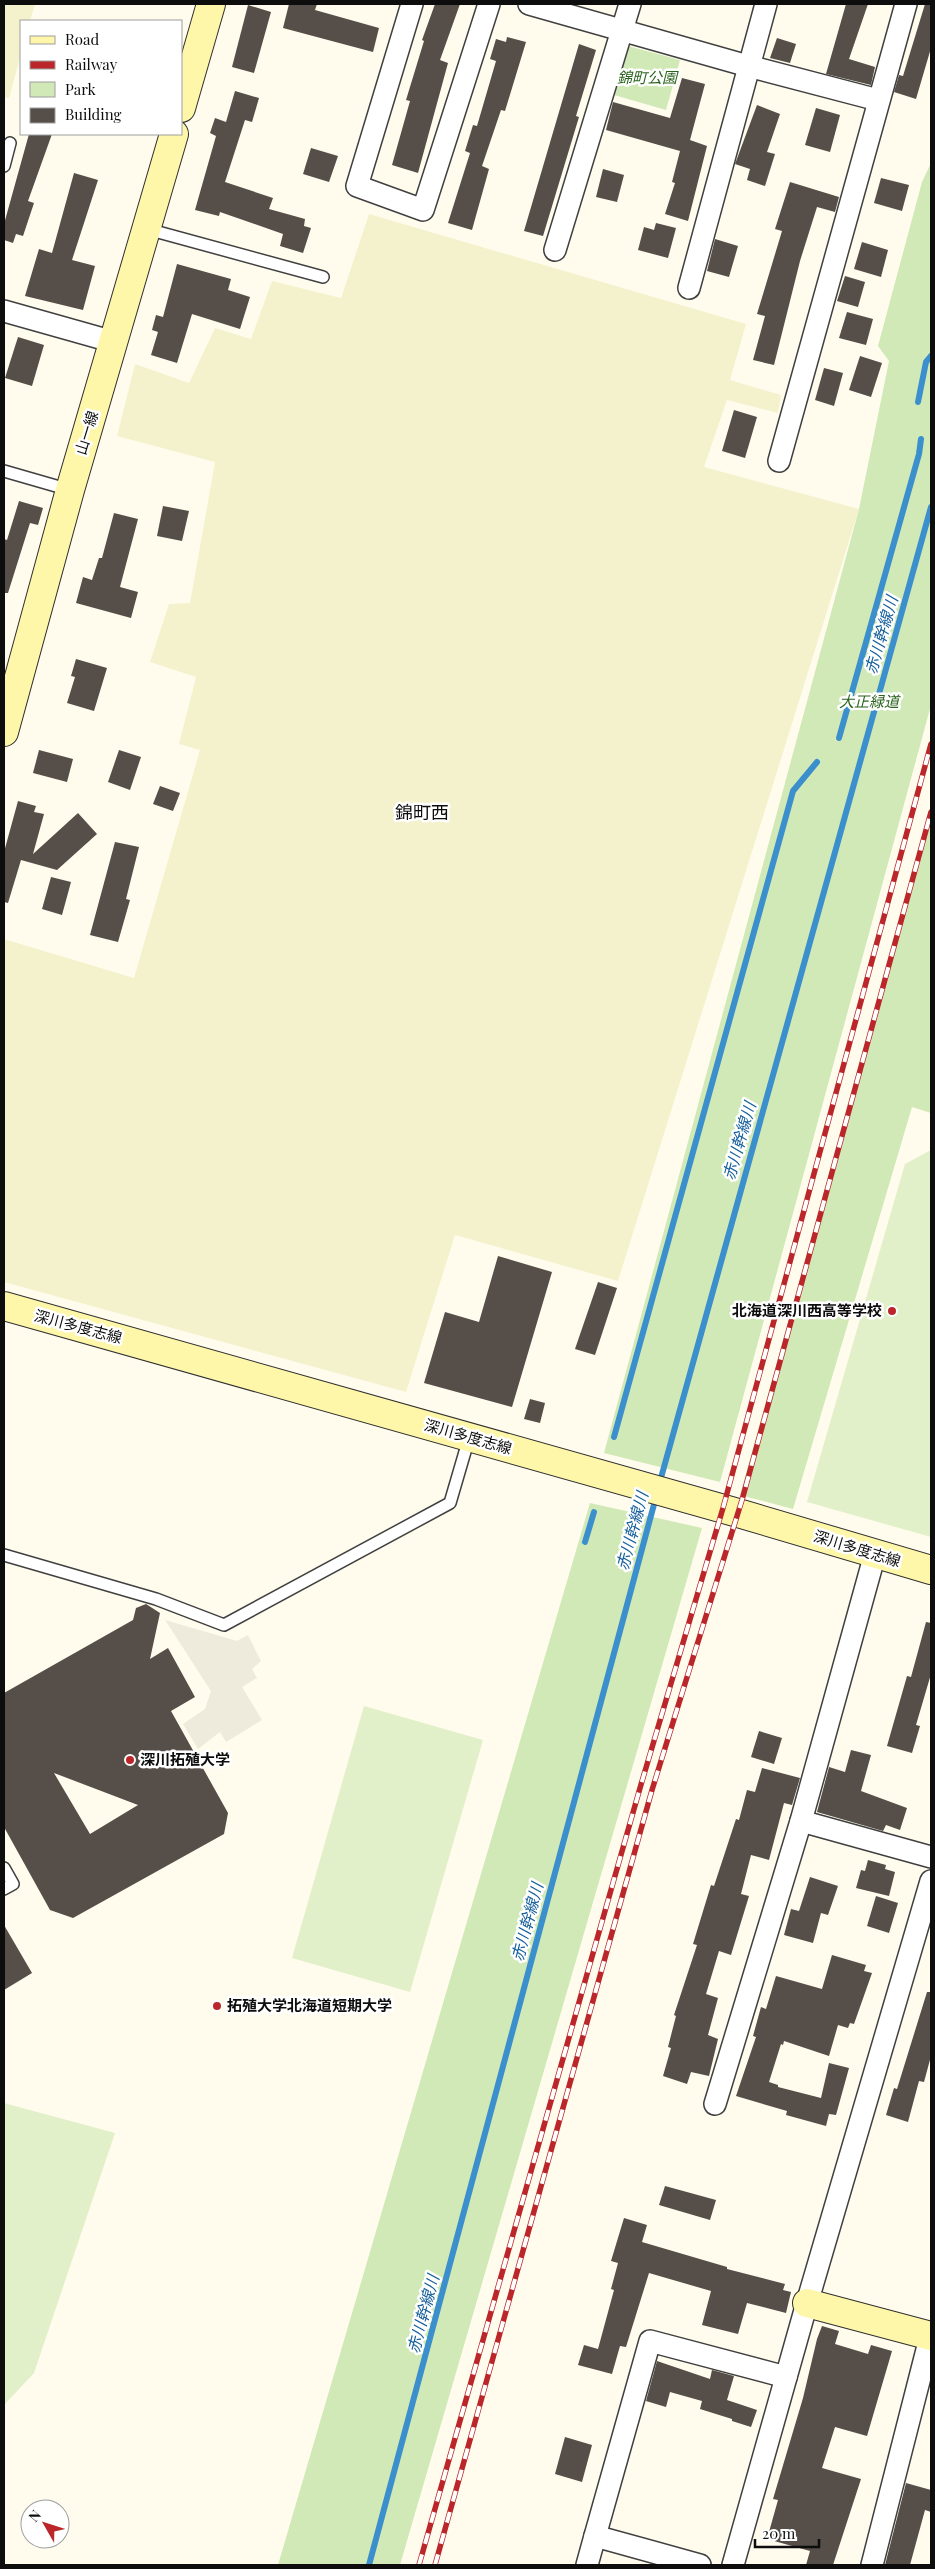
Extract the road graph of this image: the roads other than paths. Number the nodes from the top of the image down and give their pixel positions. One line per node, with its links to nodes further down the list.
1 (211, 4): 11 (main road)
2 (412, 4): 3 (street)
3 (489, 4)
4 (528, 4): 8 (street)
5 (630, 4): 8 (street)
6 (766, 4): 9 (street)
7 (906, 4): 10 (street)
8 (622, 30): 9 (street); 16 (street)
9 (748, 66): 10 (street); 18 (street)
10 (878, 100): 21 (street)
11 (182, 105)
12 (174, 135): 15 (main road, 山一線)
13 (10, 143): 14 (lane)
14 (4, 166)
15 (146, 229): 17 (lane); 20 (main road, 山一線)
16 (555, 250)
17 (323, 277)
18 (689, 288)
19 (4, 311): 20 (street)
20 (114, 342): 23 (main road, 山一線)
21 (778, 462)
22 (4, 471): 23 (lane)
23 (70, 490): 24 (main road, 山一線)
24 (4, 732)
25 (4, 1306): 26 (main road, 深川多度志線)
26 (468, 1438): 27 (main road, 深川多度志線); 28 (lane)
27 (875, 1554): 29 (main road, 深川多度志線); 30 (street)
28 (4, 1555)
29 (931, 1570)
30 (801, 1821): 31 (street); 35 (street)
31 (931, 1857)
32 (4, 1868): 34 (lane)
33 (931, 1881): 36 (street)
34 (4, 1889)
35 (715, 2104)
36 (807, 2303): 37 (main road); 38 (street)
37 (931, 2335): 43 (street)
38 (786, 2378): 39 (street); 42 (street)
39 (595, 2536): 40 (street); 41 (street)
40 (586, 2565)
41 (700, 2565)
42 (733, 2565)
43 (872, 2565)

